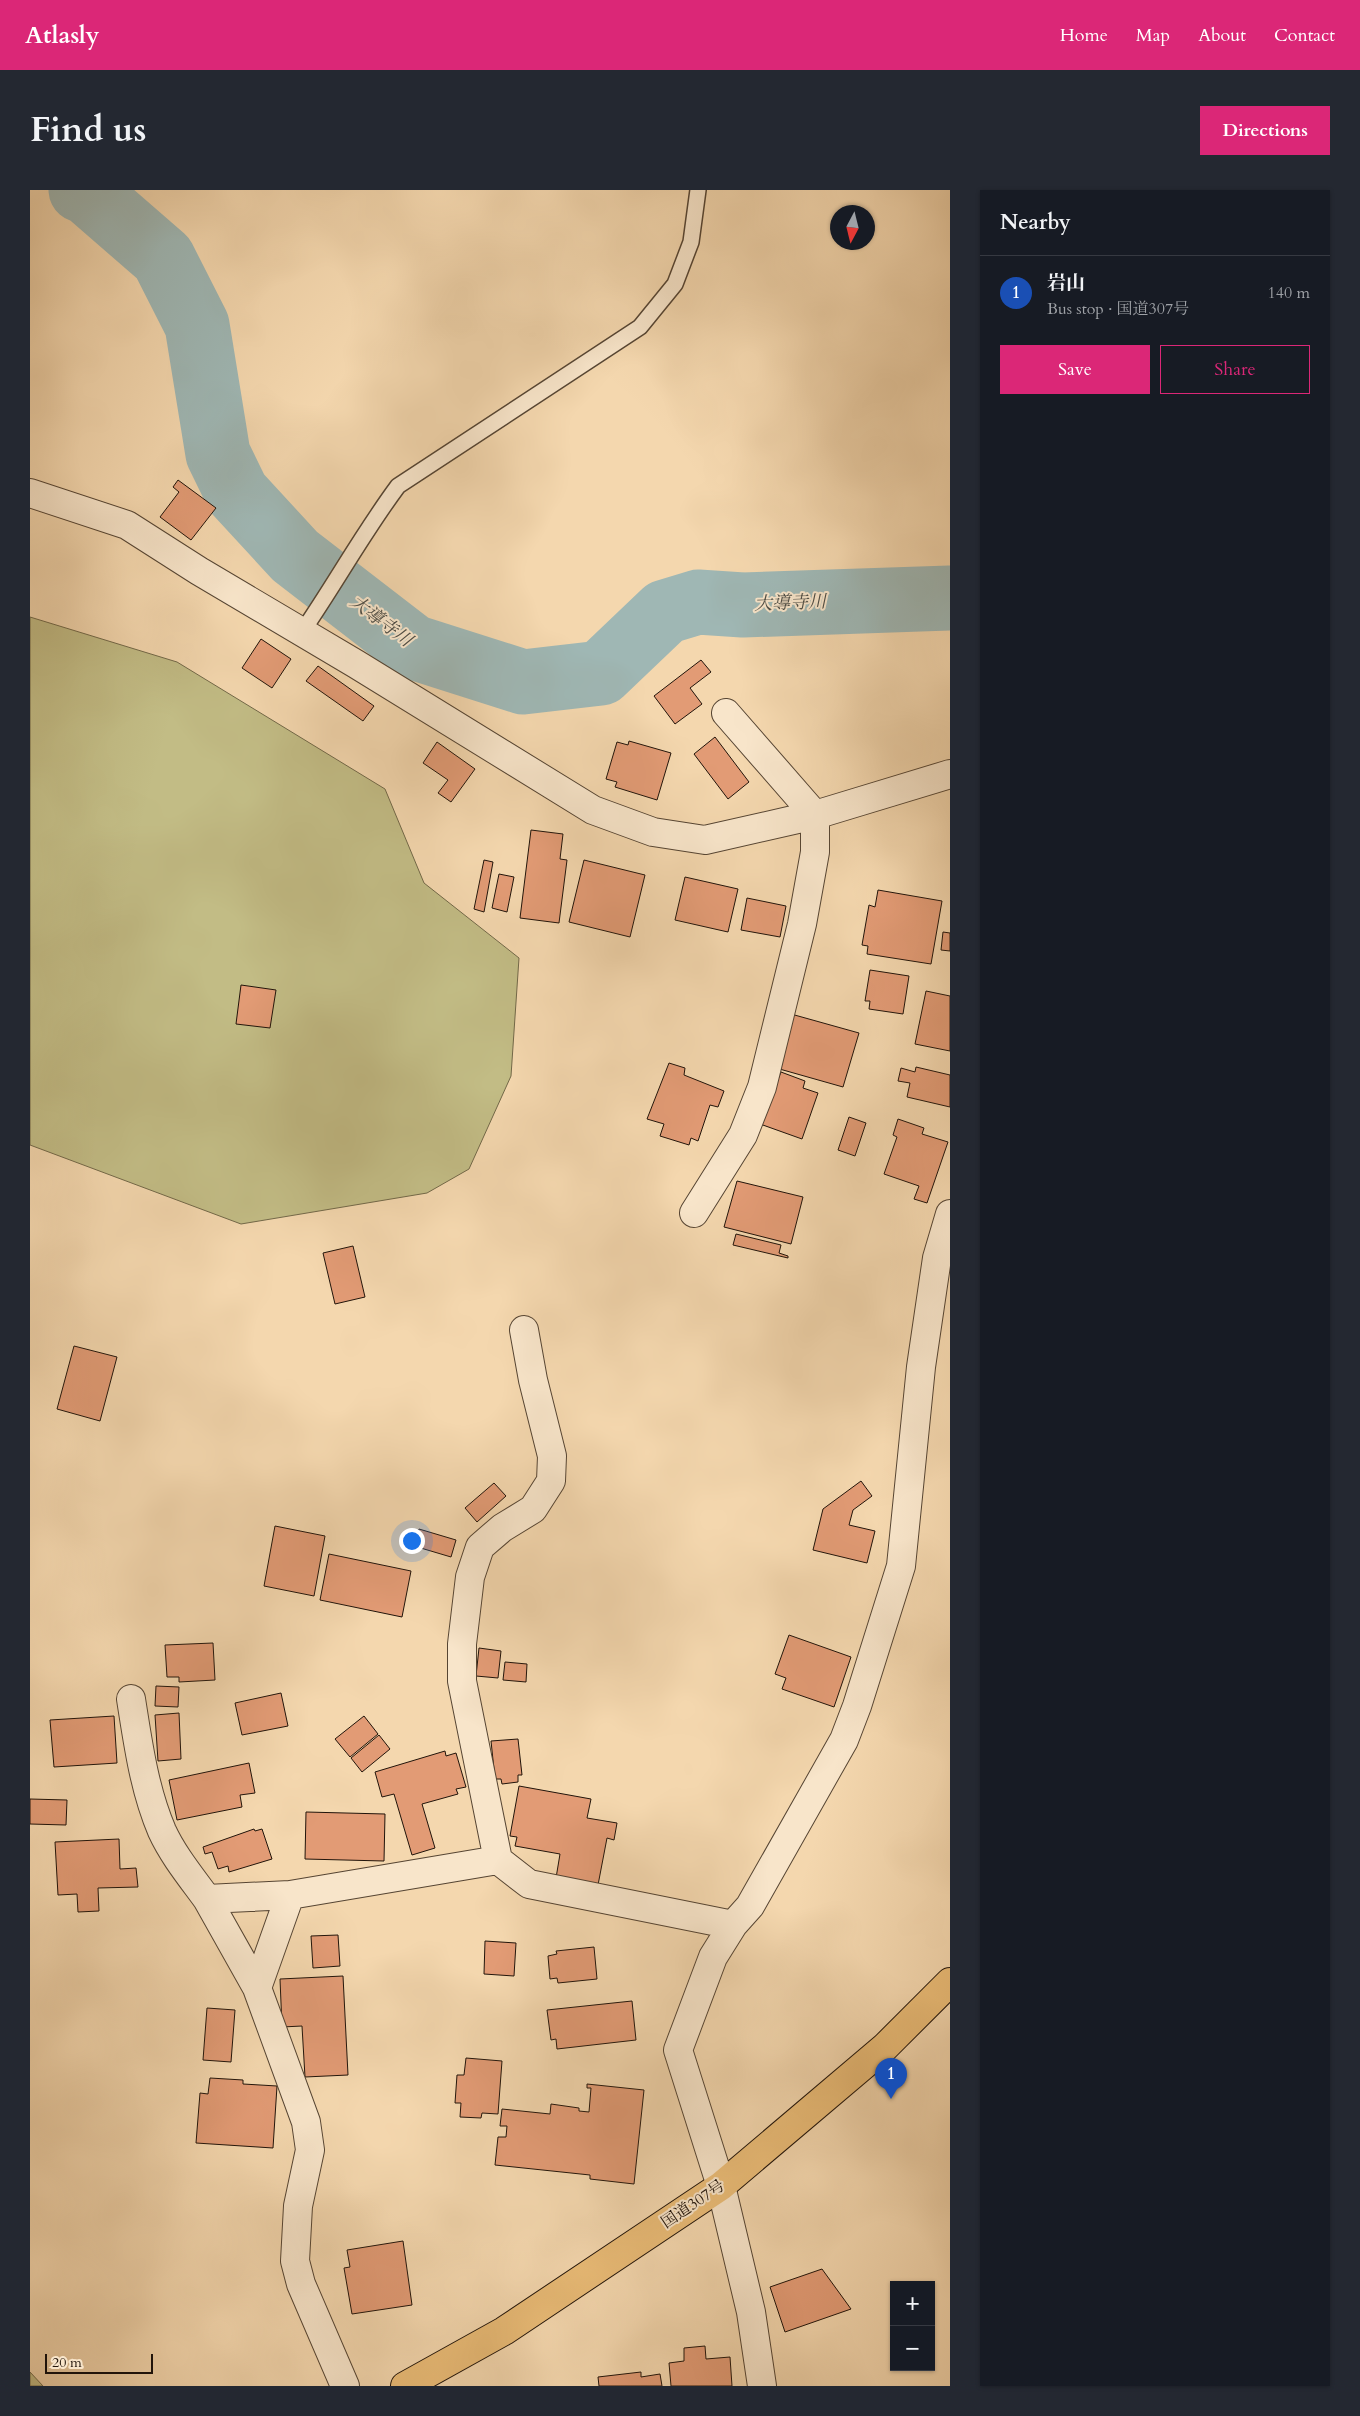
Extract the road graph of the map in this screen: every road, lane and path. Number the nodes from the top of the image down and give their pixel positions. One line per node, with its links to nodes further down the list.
1 (698, 190): 3 (lane)
2 (30, 493): 3 (street)
3 (308, 624): 6 (street)
4 (726, 713): 6 (street)
5 (950, 774): 6 (street)
6 (815, 815): 7 (street)
7 (694, 1213)
8 (950, 1214): 14 (street)
9 (524, 1330): 11 (street)
10 (131, 1699): 13 (street)
11 (498, 1860): 12 (street); 14 (street)
12 (290, 1895): 13 (street); 16 (street)
13 (207, 1899): 16 (street)
14 (733, 1925): 17 (street)
15 (950, 1982): 17 (highway, 国道307号)
16 (257, 1988): 18 (street)
17 (721, 2186): 19 (highway, 国道307号); 20 (street)
18 (345, 2386)
19 (405, 2386)
20 (762, 2386)

